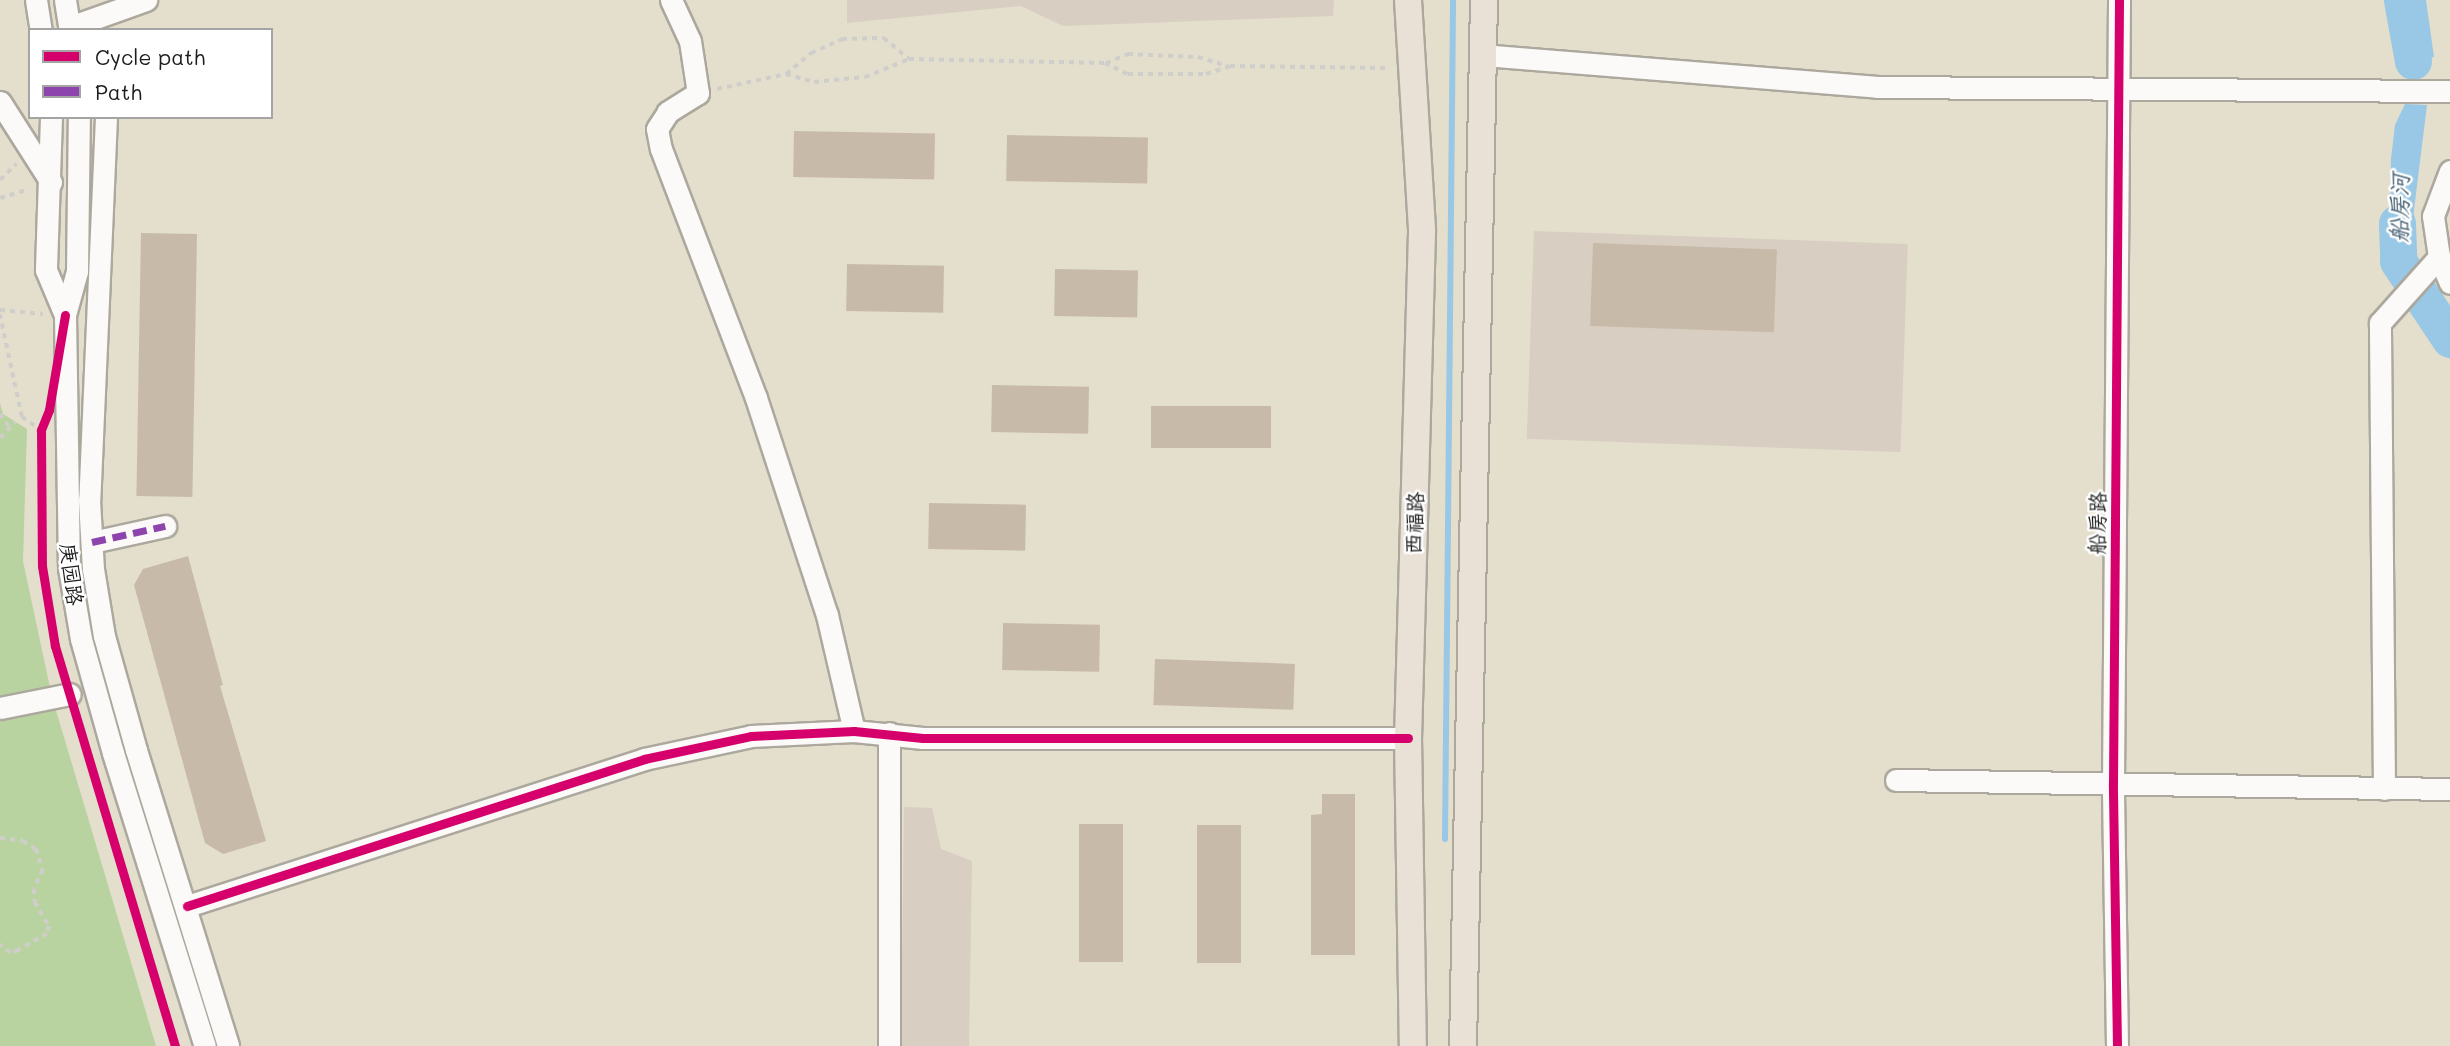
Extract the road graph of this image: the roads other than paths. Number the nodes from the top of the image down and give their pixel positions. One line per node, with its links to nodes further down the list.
1 (36, 0): 8 (street)
2 (65, 0): 9 (street)
3 (146, 0): 10 (street)
4 (671, 0): 27 (street)
5 (1408, 0): 29 (main road, 西福路)
6 (1484, 0): 11 (main road)
7 (2119, 0): 12 (street, 船房路)
8 (41, 28)
9 (71, 28)
10 (74, 28)
11 (1482, 55): 12 (street); 39 (main road)
12 (2119, 89): 13 (street); 31 (street, 船房路)
13 (2446, 91)
14 (0, 102): 19 (street)
15 (51, 119): 19 (street, 庚园路)
16 (79, 119): 22 (street)
17 (106, 119): 24 (street)
18 (2450, 171): 20 (street)
19 (51, 182): 22 (street, 庚园路)
20 (2439, 257): 21 (street); 32 (street)
21 (2450, 283)
22 (65, 315): 35 (street, 庚园路)
23 (165, 526): 24 (street)
24 (92, 542): 34 (street)
25 (70, 694): 26 (street)
26 (0, 708)
27 (854, 731): 28 (street); 34 (street)
28 (889, 733): 29 (street); 37 (street)
29 (1408, 738): 38 (main road, 西福路)
30 (1896, 780): 31 (street)
31 (2113, 783): 32 (street); 40 (street, 船房路)
32 (2384, 789): 33 (street)
33 (2450, 789)
34 (187, 906): 36 (street)
35 (205, 1046)
36 (229, 1046)
37 (888, 1046)
38 (1413, 1046)
39 (1463, 1046)
40 (2117, 1046)

